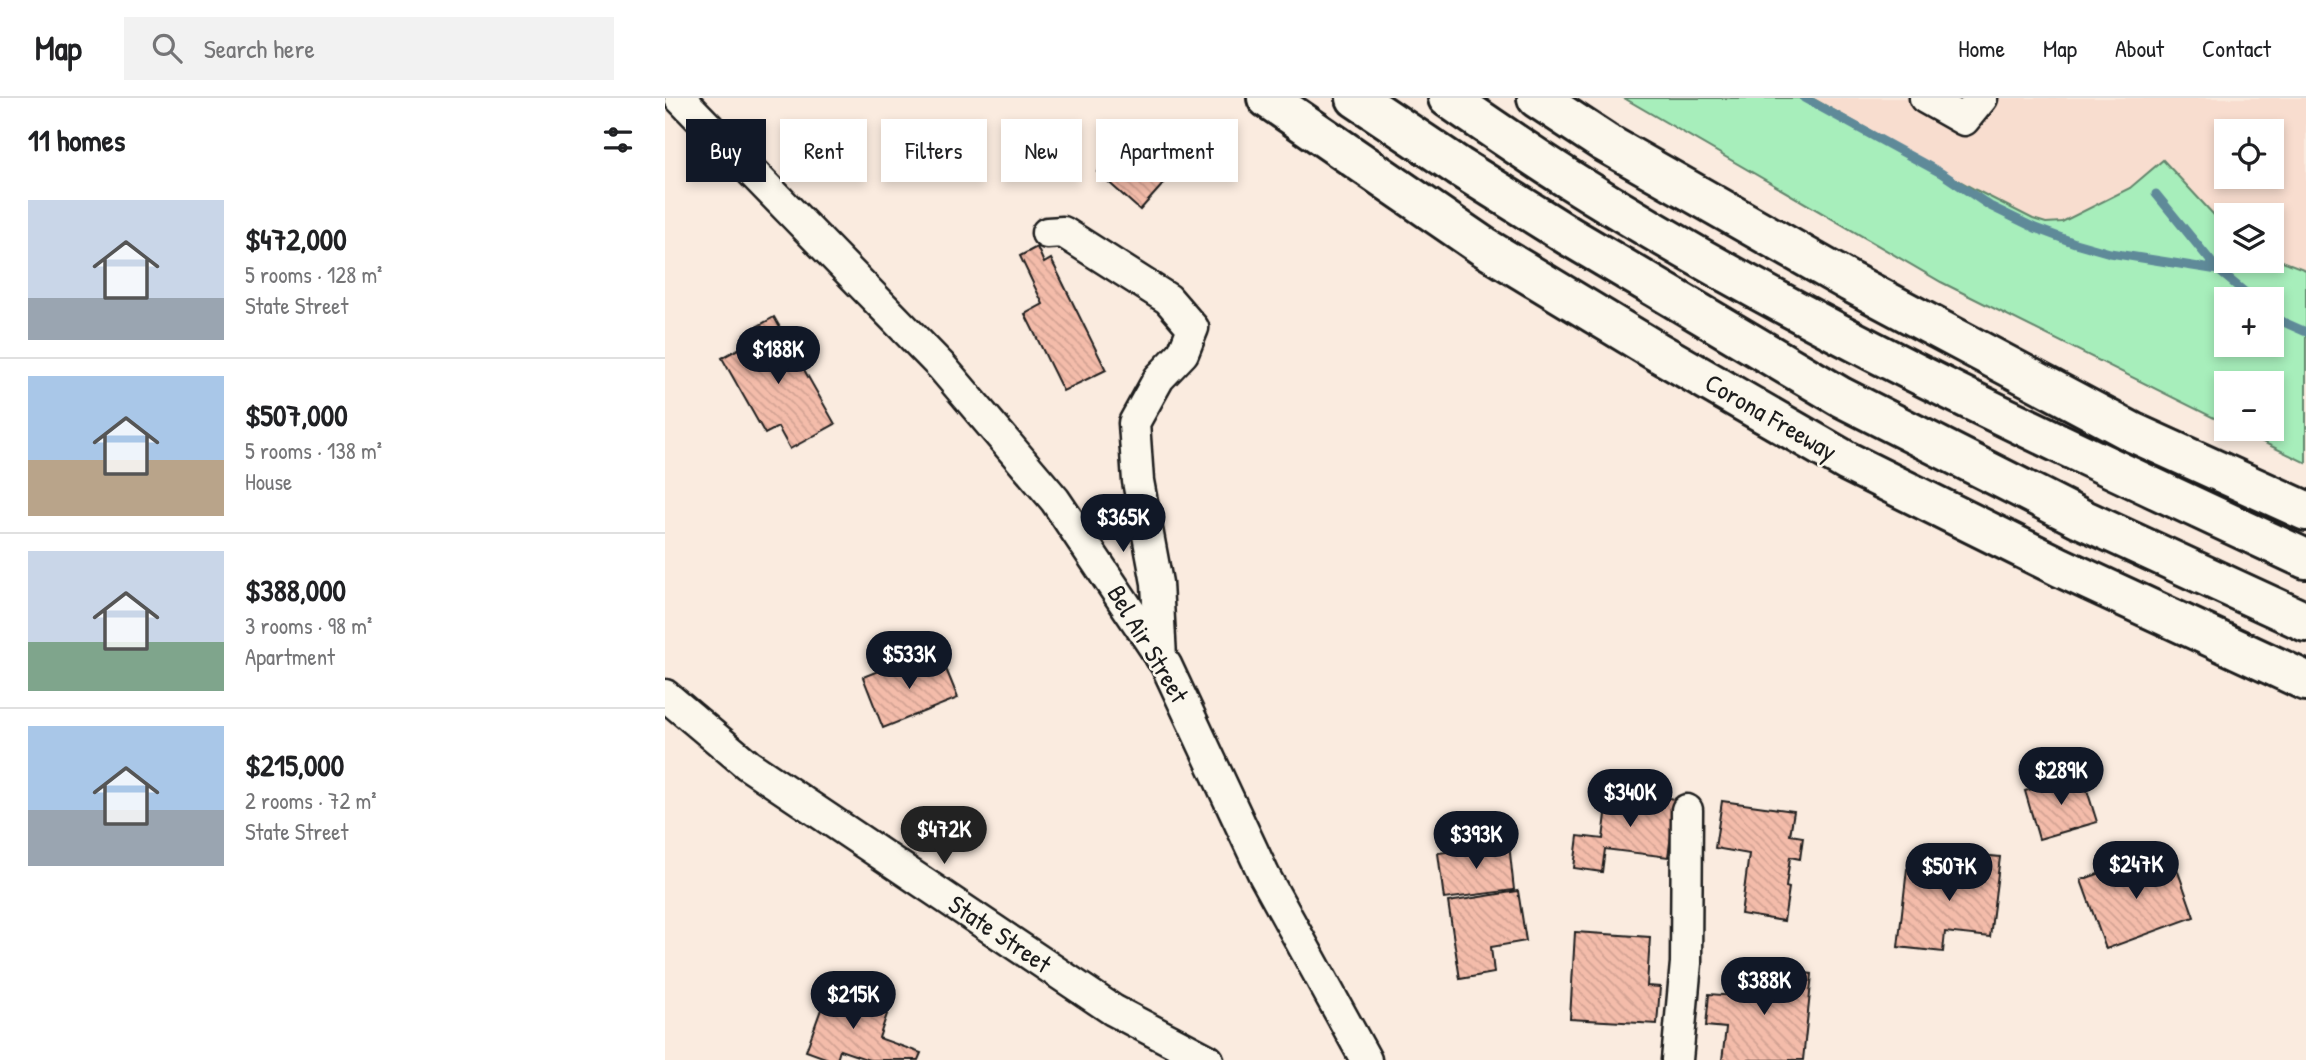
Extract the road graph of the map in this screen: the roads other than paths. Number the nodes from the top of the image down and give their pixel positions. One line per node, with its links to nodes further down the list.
1 (680, 98): 12 (street, Bel Air Street)
2 (1267, 98): 13 (highway, Corona Freeway)
3 (1356, 98): 11 (highway)
4 (1448, 98): 10 (highway)
5 (1537, 98): 9 (highway)
6 (1925, 98): 7 (street)
7 (1982, 98)
8 (1047, 233): 12 (street)
9 (2306, 511)
10 (2306, 559)
11 (2306, 622)
12 (1161, 658): 17 (street, Bel Air Street)
13 (2306, 681)
14 (665, 695): 16 (street, State Street)
15 (1687, 810): 18 (street)
16 (1208, 1060)
17 (1366, 1060)
18 (1677, 1060)

